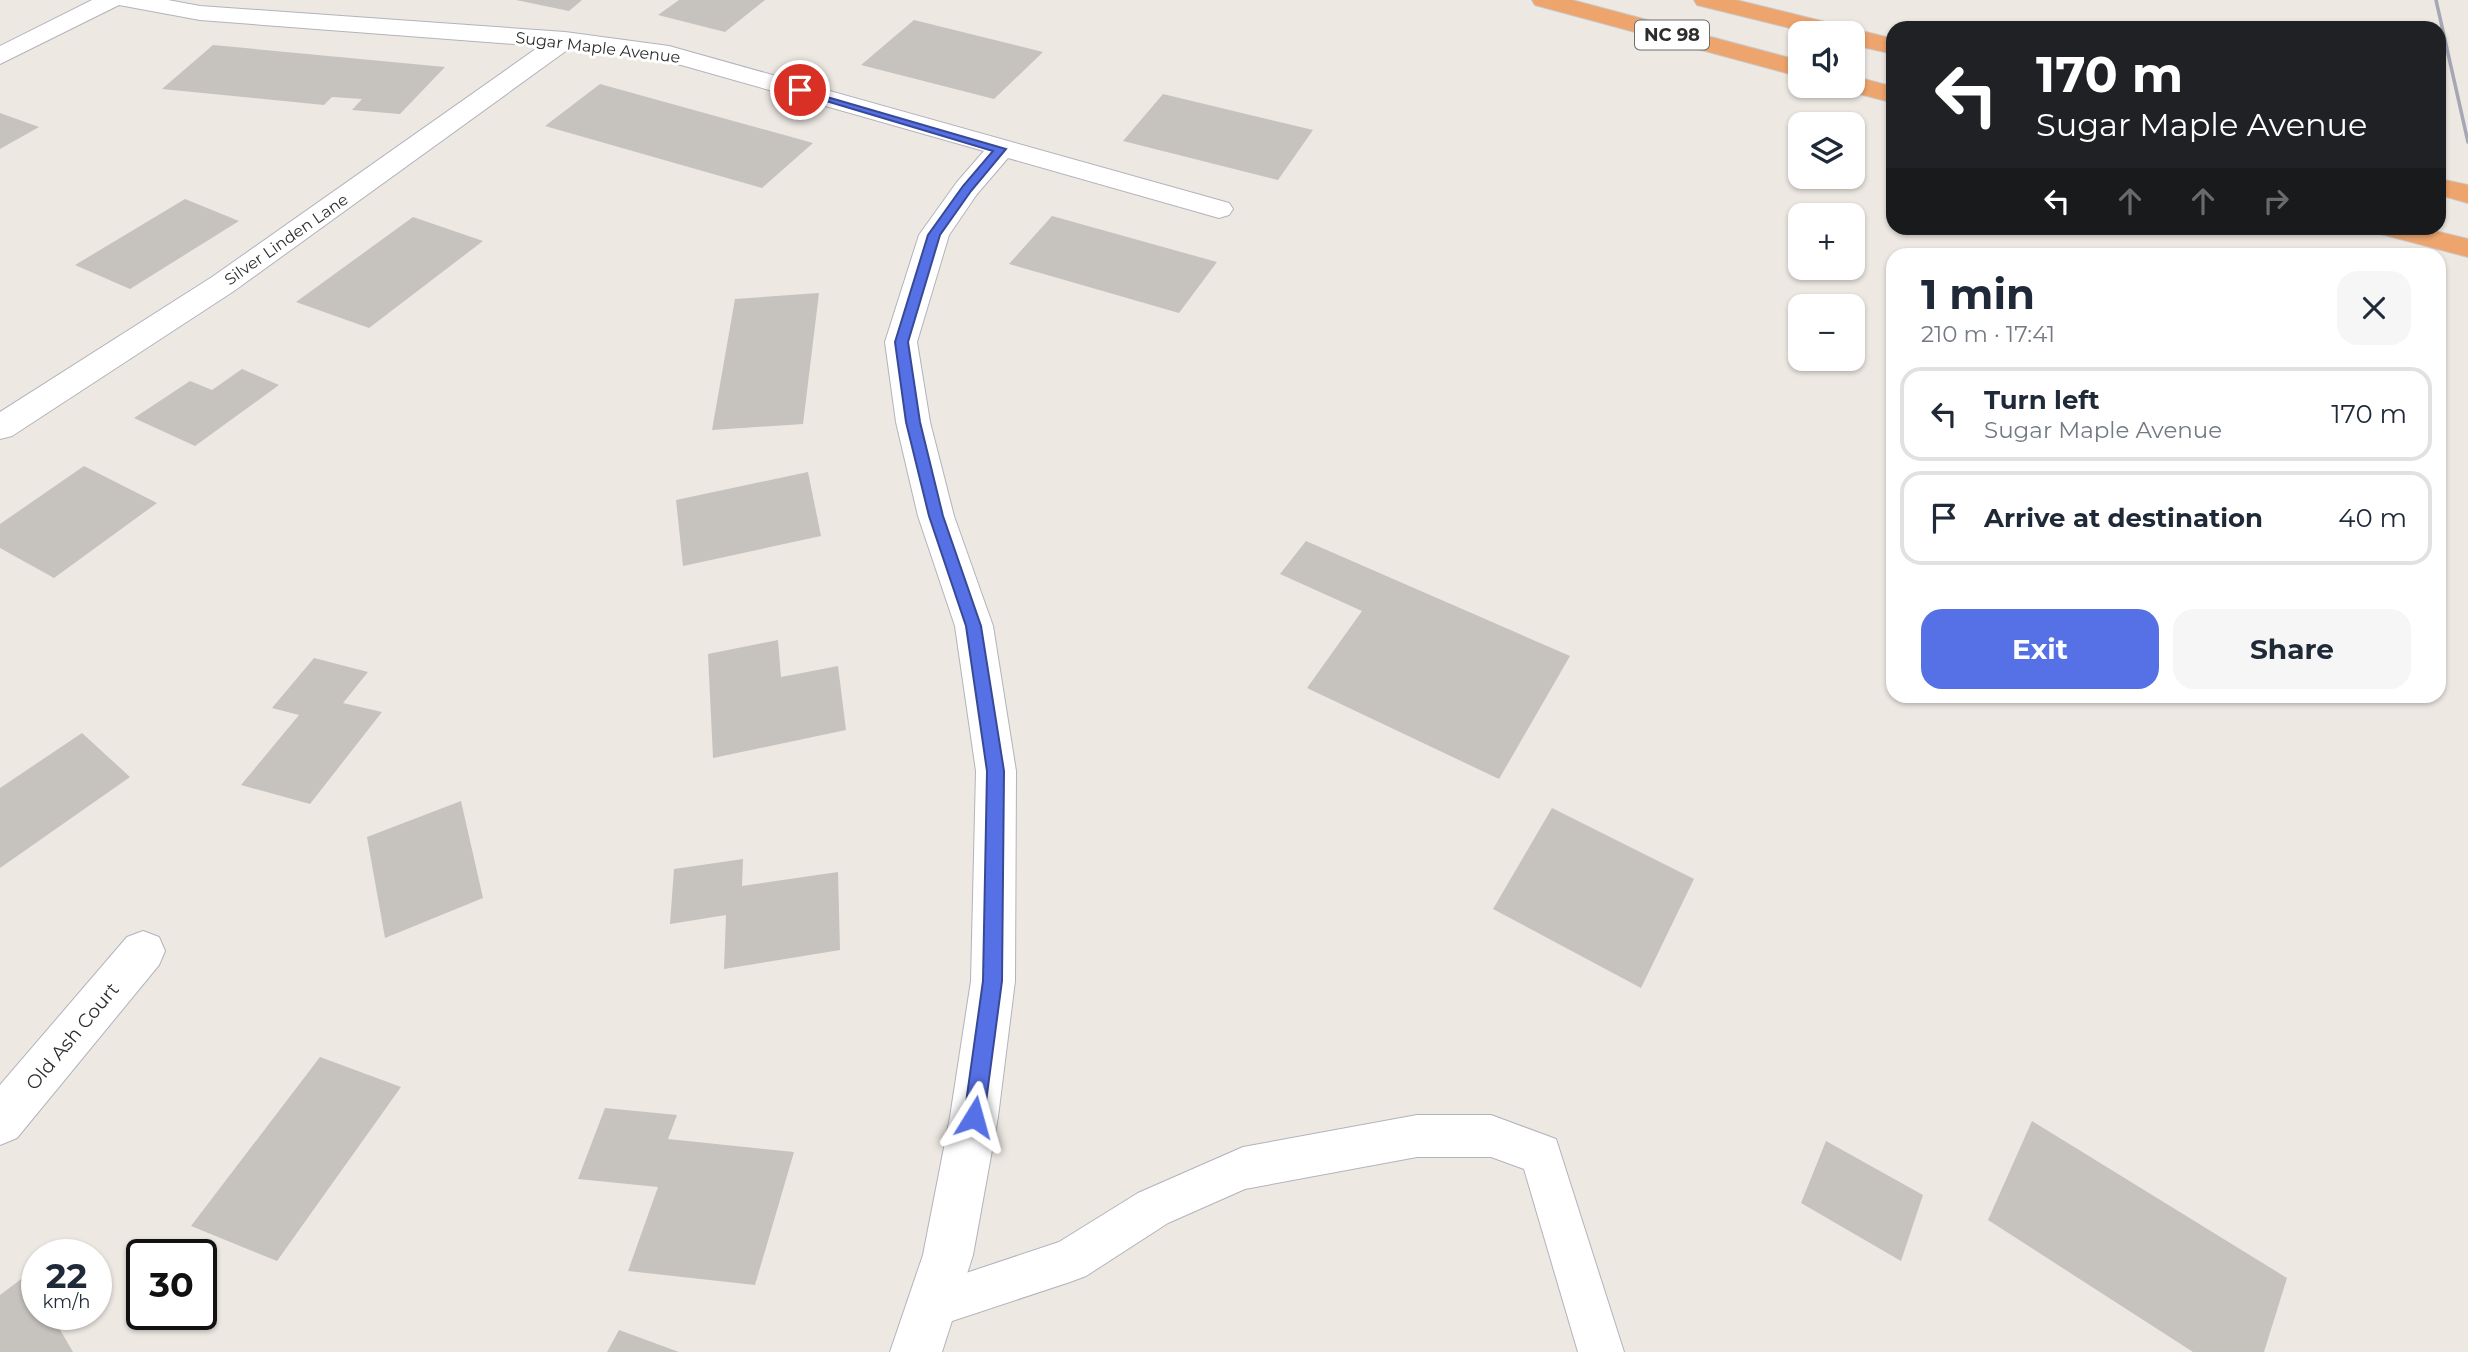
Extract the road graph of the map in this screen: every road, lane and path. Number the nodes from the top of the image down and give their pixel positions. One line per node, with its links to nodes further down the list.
1 (111, 0): 9 (street)
2 (127, 0): 6 (street, Sugar Maple Avenue)
3 (1544, 0): 10 (highway, NC 98)
4 (1706, 0): 5 (highway, NC 98)
5 (1791, 21)
6 (565, 40): 13 (street, Sugar Maple Avenue); 19 (street, Silver Linden Lane)
7 (1865, 40): 8 (highway)
8 (1886, 45)
9 (0, 57)
10 (1788, 66)
11 (1865, 87): 12 (highway)
12 (1886, 92)
13 (1001, 149): 16 (street, Sugar Maple Avenue); 22 (street)
14 (2446, 188): 15 (highway)
15 (2468, 194)
16 (1219, 209)
17 (2418, 235): 18 (highway)
18 (2468, 248)
19 (0, 428)
20 (143, 951): 21 (street, Old Ash Court)
21 (0, 1121)
22 (931, 1306): 23 (street); 24 (lane)
23 (916, 1352)
24 (1601, 1352)

